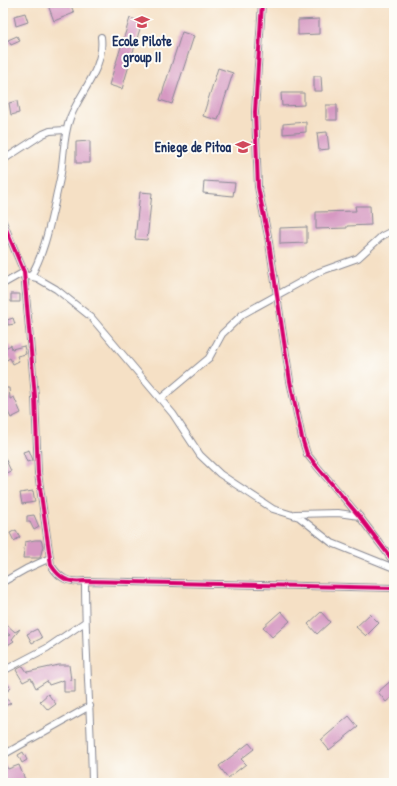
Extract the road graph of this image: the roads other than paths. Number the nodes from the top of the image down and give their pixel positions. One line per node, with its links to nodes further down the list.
1 (262, 3): 9 (street)
2 (101, 38): 3 (street)
3 (65, 130): 4 (street); 7 (street)
4 (3, 160)
5 (3, 222): 7 (street)
6 (394, 230): 9 (street)
7 (26, 274): 8 (street); 10 (street); 13 (street)
8 (3, 284)
9 (277, 296): 10 (street); 12 (street)
10 (160, 399): 11 (street)
11 (293, 514): 12 (street); 15 (street)
12 (359, 516): 14 (street)
13 (50, 558): 16 (street); 17 (street)
14 (394, 562)
15 (394, 568)
16 (84, 581): 18 (street); 19 (street)
17 (3, 582)
18 (394, 588)
19 (85, 622): 20 (street); 21 (street)
20 (3, 671)
21 (90, 706): 22 (street); 23 (street)
22 (3, 754)
23 (92, 783)

